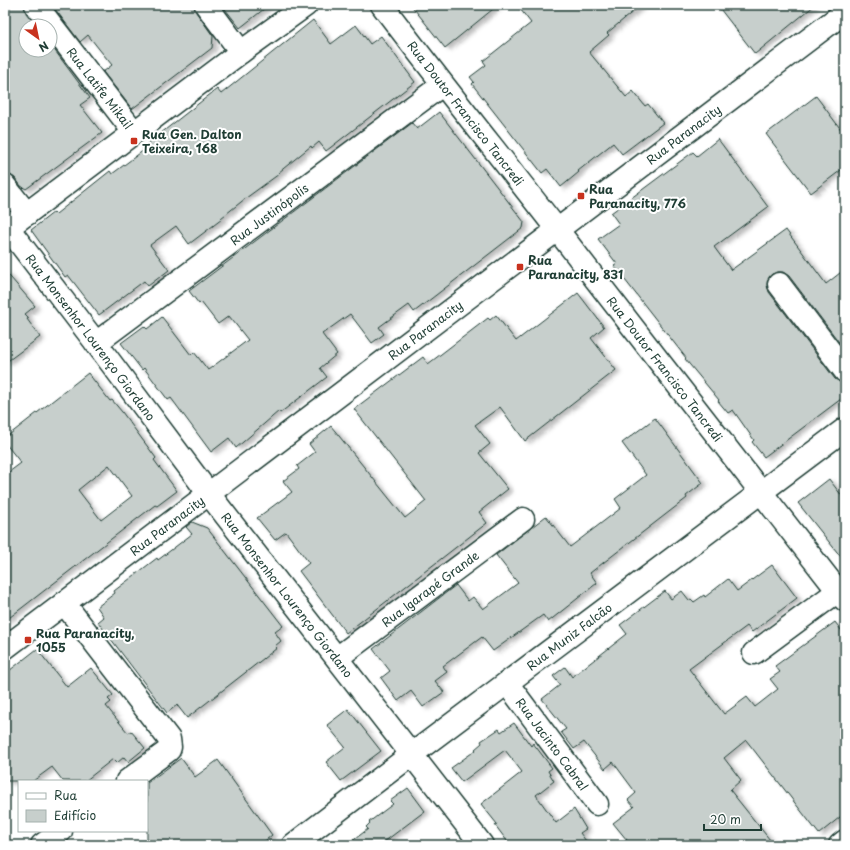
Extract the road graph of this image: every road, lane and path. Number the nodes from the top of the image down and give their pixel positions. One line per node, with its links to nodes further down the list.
1 (36, 5): 8 (street, Rua Latife Mikail)
2 (206, 5): 6 (street)
3 (306, 5): 6 (street)
4 (382, 5): 7 (street, Rua Doutor Francisco Tancredi)
5 (845, 12): 12 (street, Rua Paranacity)
6 (241, 52): 8 (street)
7 (442, 85): 12 (street, Rua Doutor Francisco Tancredi); 14 (street, Rua Justinópolis)
8 (134, 132): 10 (street)
9 (5, 186): 10 (street)
10 (27, 214): 11 (street)
11 (6, 229): 14 (street, Rua Monsenhor Lourenço Giordano)
12 (558, 231): 17 (street, Rua Doutor Francisco Tancredi); 18 (street, Rua Paranacity)
13 (780, 284): 15 (street)
14 (96, 343): 18 (street, Rua Monsenhor Lourenço Giordano)
15 (845, 371)
16 (845, 429): 17 (street, Rua Muniz Falcão)
17 (760, 493): 20 (street, Rua Doutor Francisco Tancredi); 25 (street, Rua Muniz Falcão)
18 (209, 494): 21 (street, Rua Paranacity); 24 (street, Rua Monsenhor Lourenço Giordano)
19 (523, 519): 24 (street, Rua Igarapé Grande)
20 (842, 596): 23 (street)
21 (64, 604): 22 (street, Rua Paranacity); 27 (street)
22 (5, 648)
23 (754, 654)
24 (337, 658): 26 (street, Rua Monsenhor Lourenço Giordano)
25 (507, 683): 26 (street, Rua Muniz Falcão); 28 (street, Rua Jacinto Cabral)
26 (411, 755): 32 (street, Rua Muniz Falcão); 33 (street, Rua Monsenhor Lourenço Giordano)
27 (128, 780)
28 (597, 804)
29 (60, 832): 31 (street)
30 (845, 841): 34 (street)
31 (42, 845)
32 (293, 845)
33 (482, 845)
34 (840, 845)

